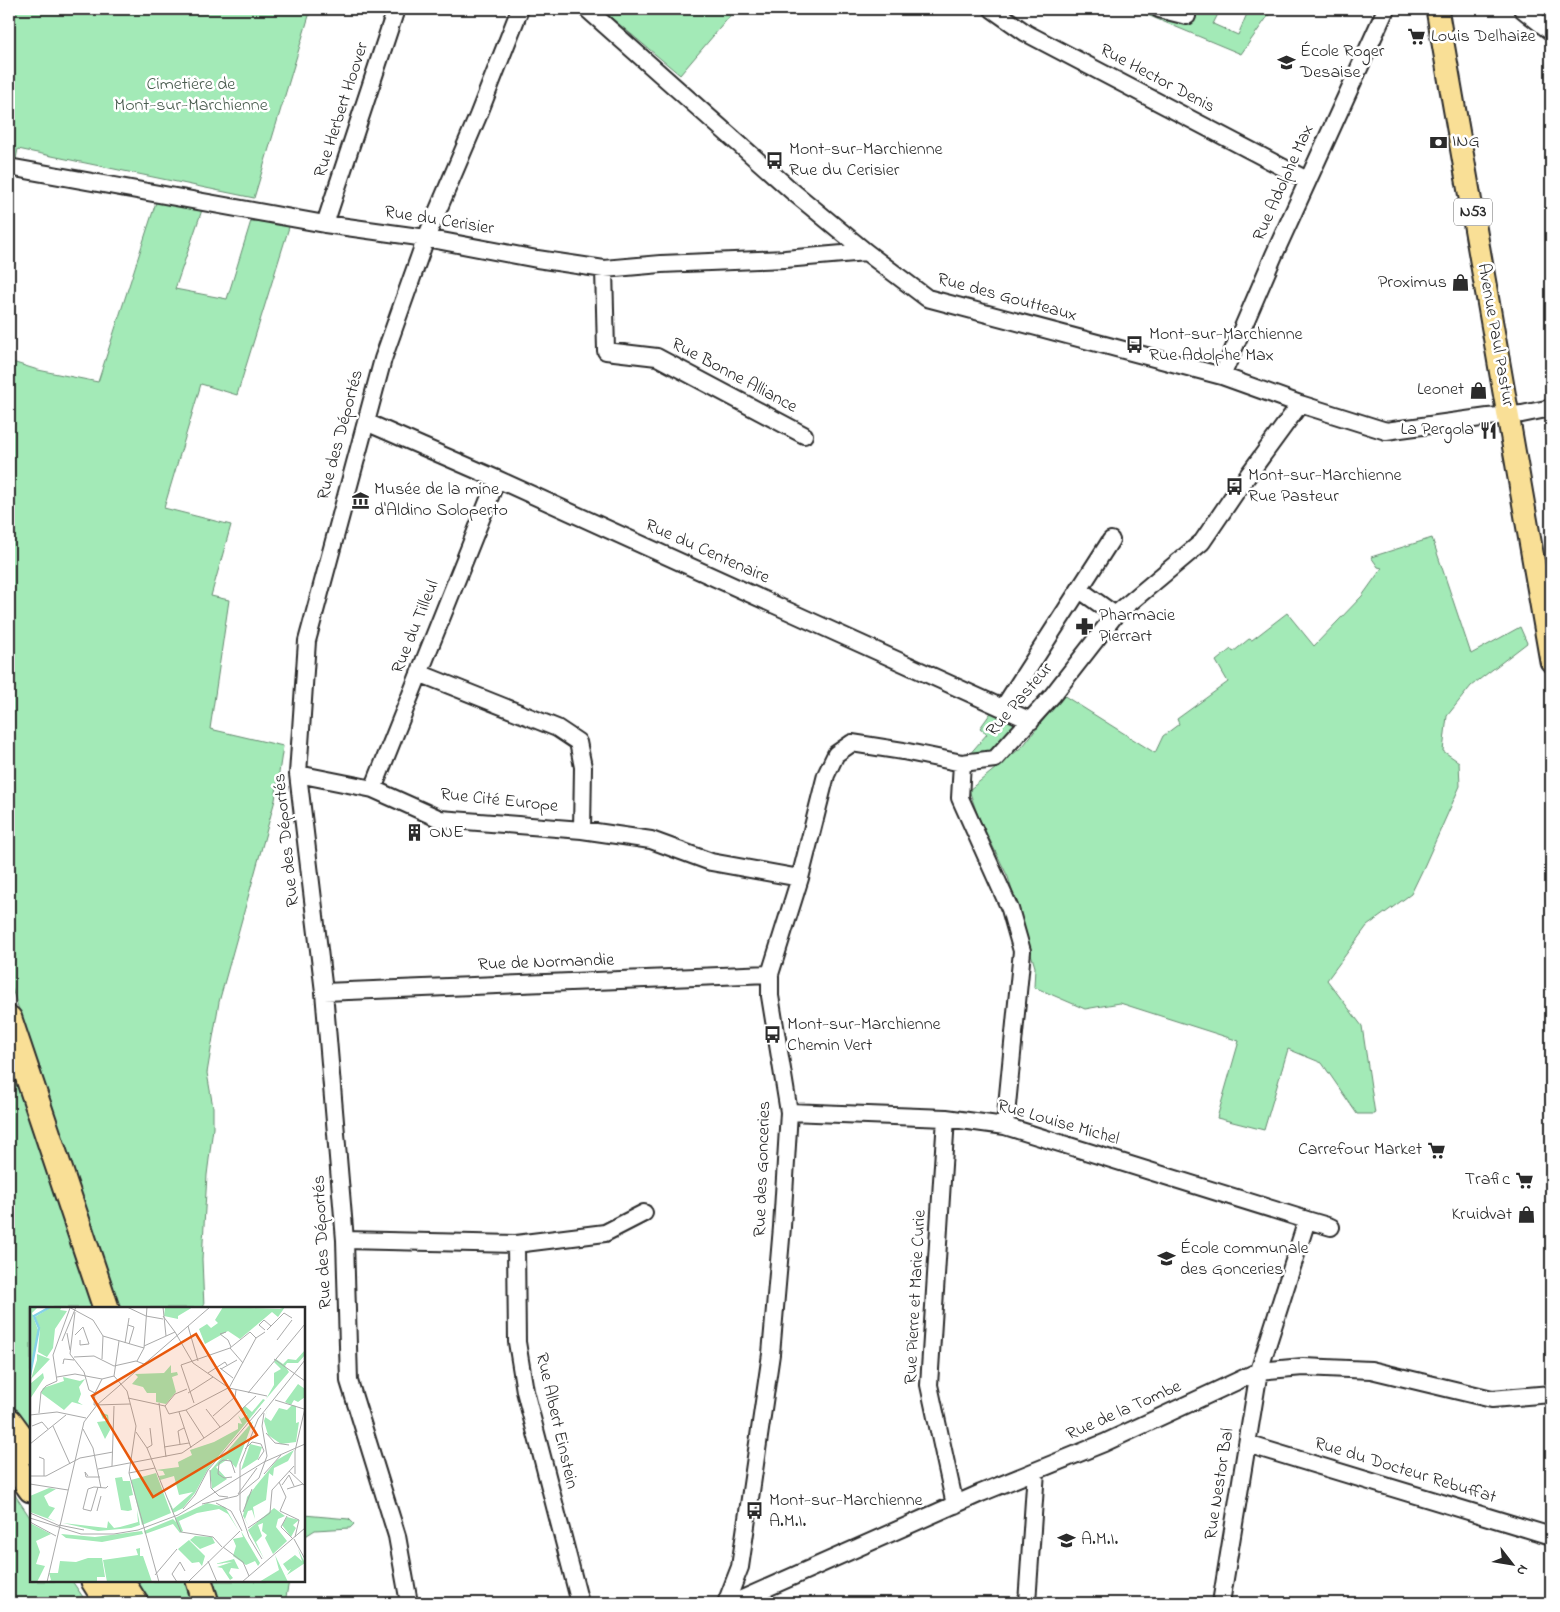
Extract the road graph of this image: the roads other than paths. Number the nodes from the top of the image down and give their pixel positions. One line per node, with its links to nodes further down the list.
1 (396, 9): 13 (street, Rue Herbert Hoover)
2 (520, 9): 14 (street, Rue des Déportés)
3 (588, 9): 15 (street, Rue des Goutteaux)
4 (992, 9): 12 (street, Rue Hector Denis)
5 (1158, 9): 9 (street)
6 (1386, 9): 12 (street, Rue Adolphe Max)
7 (1437, 9): 20 (main road, Avenue Paul Pastur / N53)
8 (1522, 9): 10 (street)
9 (1187, 16)
10 (1551, 32)
11 (9, 167): 13 (street, Rue du Cerisier)
12 (1307, 180): 17 (street, Rue Adolphe Max)
13 (325, 224): 14 (street, Rue du Cerisier)
14 (426, 238): 16 (street, Rue du Cerisier); 21 (street, Rue des Déportés)
15 (866, 252): 16 (street, Rue du Cerisier); 17 (street, Rue des Goutteaux)
16 (604, 269): 22 (street, Rue Bonne Alliance)
17 (1222, 376): 18 (street, Rue des Goutteaux)
18 (1300, 404): 20 (street, Rue des Goutteaux); 26 (street, Rue Pasteur)
19 (1551, 408): 20 (street, Rue des Goutteaux)
20 (1509, 415): 27 (main road, Avenue Paul Pastur / N53)
21 (366, 422): 23 (street, Rue du Centenaire); 32 (street, Rue des Déportés)
22 (804, 436)
23 (497, 479): 28 (street, Rue du Tilleul); 29 (street, Rue du Centenaire)
24 (1111, 540): 25 (street)
25 (1080, 590): 26 (street); 29 (street)
26 (1115, 615): 30 (street, Rue Pasteur)
27 (1551, 661)
28 (419, 673): 33 (street, Rue du Tilleul); 34 (street, Rue Cité Europe)
29 (1003, 708): 30 (street, Rue du Centenaire)
30 (1031, 720): 31 (street, Rue Pasteur)
31 (962, 763): 35 (street, Rue des Gonceries); 41 (street)
32 (298, 774): 33 (street, Rue Cité Europe); 37 (street, Rue des Déportés)
33 (373, 789): 34 (street, Rue Cité Europe)
34 (582, 830): 35 (street, Rue Cité Europe)
35 (800, 878): 36 (street, Rue des Gonceries)
36 (770, 974): 37 (street, Rue de Normandie); 39 (street, Rue des Gonceries)
37 (324, 992): 45 (street, Rue des Déportés)
38 (9, 1019): 47 (highway)
39 (789, 1112): 40 (street, Rue Louise Michel); 66 (street, Rue des Gonceries)
40 (946, 1118): 41 (street, Rue Louise Michel); 56 (street, Rue Pierre et Marie Curie)
41 (1005, 1126): 43 (street, Rue Louise Michel)
42 (644, 1213): 46 (street)
43 (1307, 1220): 44 (street, Rue Louise Michel); 48 (street)
44 (1331, 1227)
45 (344, 1240): 46 (street); 64 (street, Rue des Déportés)
46 (516, 1244): 65 (street, Rue Albert Einstein)
47 (106, 1307)
48 (1259, 1371): 49 (street, Rue de la Tombe); 51 (street, Rue Nestor Bal); 54 (street, Rue de la Tombe)
49 (1551, 1394)
50 (9, 1421): 52 (highway)
51 (1247, 1444): 57 (street, Rue du Docteur Rebuffat); 69 (street, Rue Nestor Bal)
52 (30, 1450)
53 (9, 1458): 55 (highway)
54 (1036, 1471): 56 (street, Rue de la Tombe); 68 (street)
55 (30, 1488)
56 (955, 1505): 67 (street, Rue de la Tombe)
57 (1551, 1536)
58 (95, 1582): 61 (highway)
59 (122, 1582): 62 (highway)
60 (198, 1582): 63 (highway)
61 (108, 1603)
62 (135, 1603)
63 (206, 1603)
64 (409, 1603)
65 (580, 1603)
66 (726, 1603)
67 (733, 1603)
68 (1027, 1603)
69 (1221, 1603)

